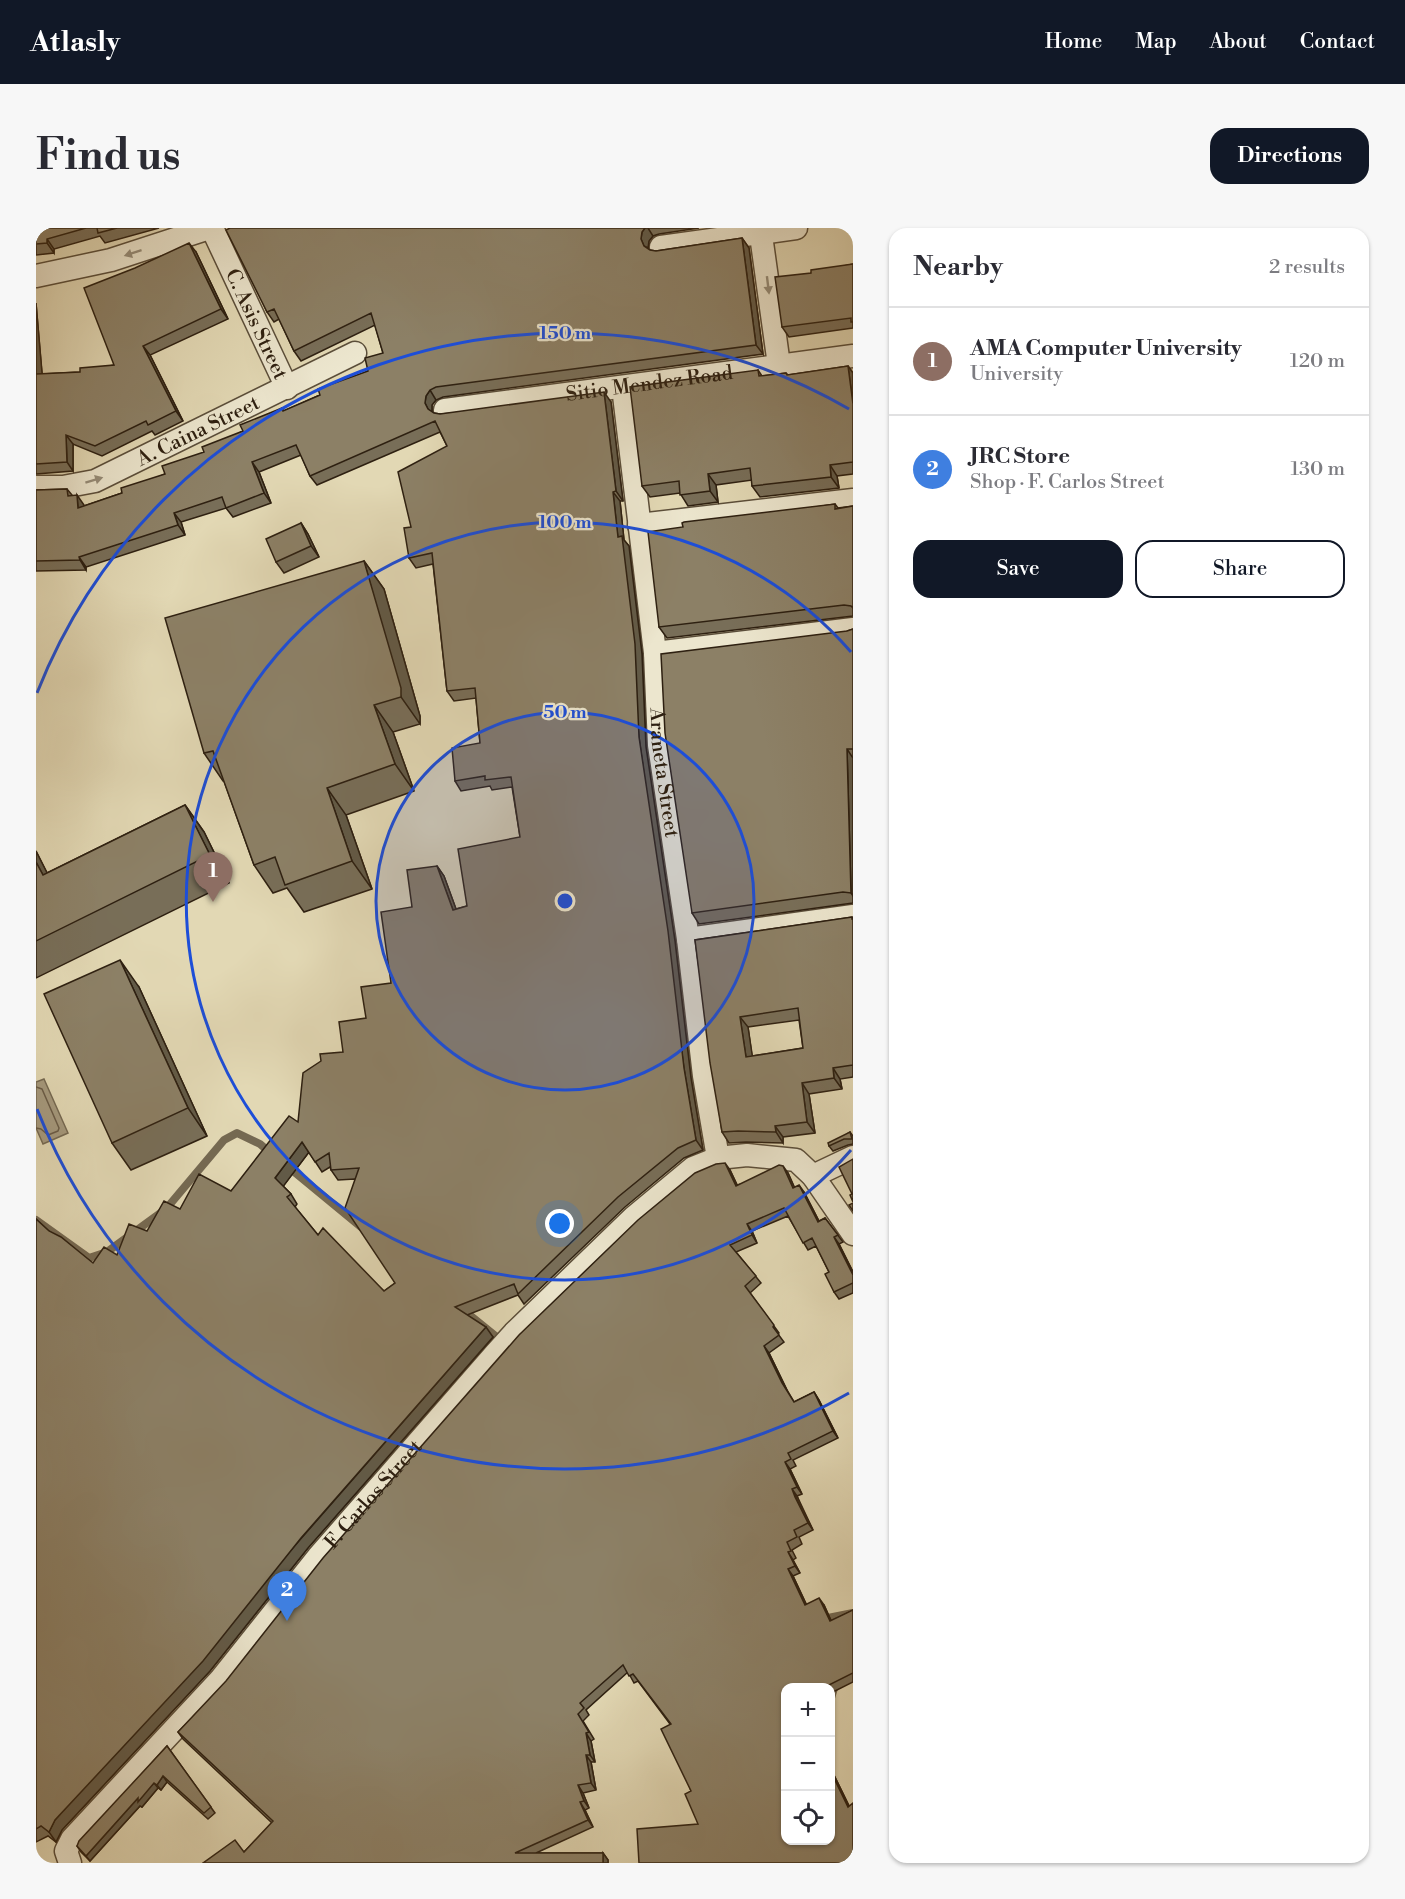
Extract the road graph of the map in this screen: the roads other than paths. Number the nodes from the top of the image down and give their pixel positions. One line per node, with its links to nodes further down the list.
1 (210, 228): 5 (street, one-way to 5); 10 (street, C. Asis Street)
2 (796, 228): 3 (street)
3 (761, 230): 4 (street); 8 (street, one-way to 8)
4 (661, 247)
5 (36, 276)
6 (355, 353): 10 (street, A. Caina Street)
7 (853, 356): 8 (street, Sitio Mendez Road)
8 (779, 365): 9 (street, Sitio Mendez Road)
9 (623, 387): 11 (street, Sitio Mendez Road); 14 (street, Araneta Street)
10 (287, 388): 12 (street, A. Caina Street, one-way to 10)
11 (445, 410)
12 (36, 488)
13 (853, 500): 14 (street)
14 (639, 525): 16 (street, Araneta Street)
15 (853, 629): 16 (street)
16 (655, 653): 18 (street, Araneta Street)
17 (853, 916): 18 (street)
18 (688, 939): 20 (street, Araneta Street)
19 (853, 1157): 21 (street)
20 (718, 1158): 21 (street, F. Carlos Street); 23 (street, F. Carlos Street)
21 (813, 1176): 22 (street)
22 (853, 1234)
23 (70, 1863)

